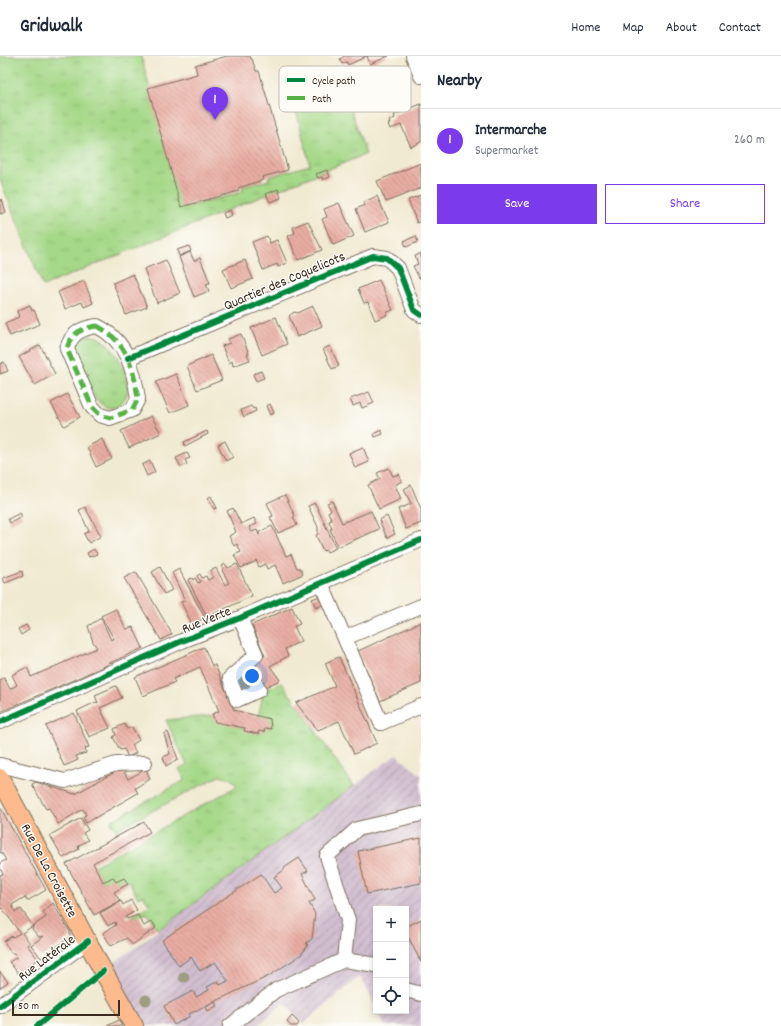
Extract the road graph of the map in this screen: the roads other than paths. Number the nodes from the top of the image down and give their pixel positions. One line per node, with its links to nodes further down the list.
1 (413, 56): 2 (street)
2 (421, 76)
3 (421, 315): 4 (street, Quartier des Coquelicots)
4 (128, 358): 4 (street)
5 (421, 540): 6 (street, Rue Verte)
6 (321, 583): 8 (street, Rue Verte); 9 (street)
7 (421, 606): 9 (street)
8 (240, 618): 10 (street); 12 (street, Rue Verte)
9 (345, 638): 11 (street)
10 (246, 663)
11 (421, 706)
12 (0, 722)
13 (145, 763): 14 (street)
14 (0, 765)
15 (0, 778): 17 (main road, Rue De La Croisette)
16 (421, 814): 18 (street)
17 (88, 941): 22 (street, Rue Latérale); 23 (main road, Rue De La Croisette)
18 (344, 960): 19 (street); 24 (street)
19 (373, 965)
20 (409, 991): 21 (street)
21 (421, 994)
22 (0, 1006)
23 (134, 1026)
24 (230, 1026)

